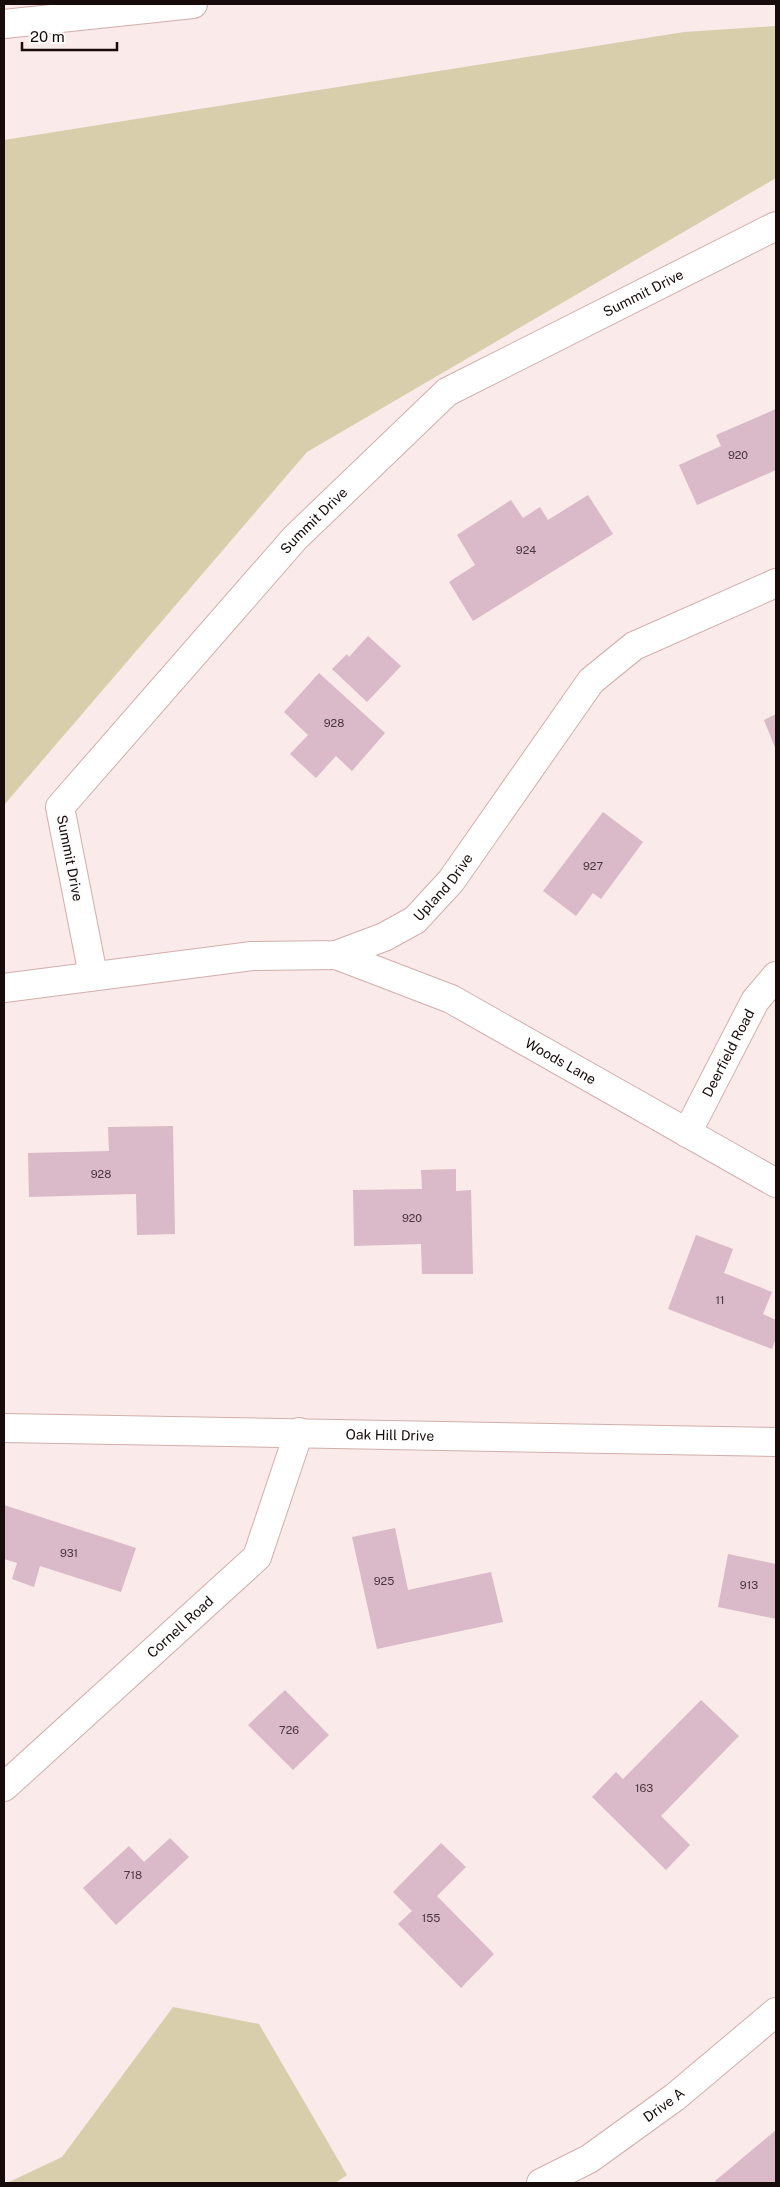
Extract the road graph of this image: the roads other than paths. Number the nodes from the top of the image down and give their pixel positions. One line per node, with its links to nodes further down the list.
1 (193, 4): 2 (street)
2 (4, 24)
3 (776, 226): 6 (street, Summit Drive)
4 (776, 583): 5 (street, Upland Drive)
5 (336, 955): 6 (street, Upland Drive); 9 (street, Woods Lane)
6 (93, 975): 8 (street, Upland Drive)
7 (776, 976): 9 (street, Deerfield Road)
8 (4, 988)
9 (686, 1133): 10 (street, Woods Lane)
10 (776, 1183)
11 (4, 1428): 12 (street, Oak Hill Drive)
12 (299, 1432): 13 (street, Oak Hill Drive); 14 (street, Cornell Road)
13 (776, 1442)
14 (4, 1787)
15 (776, 2012): 16 (street, Drive A)
16 (540, 2183)

